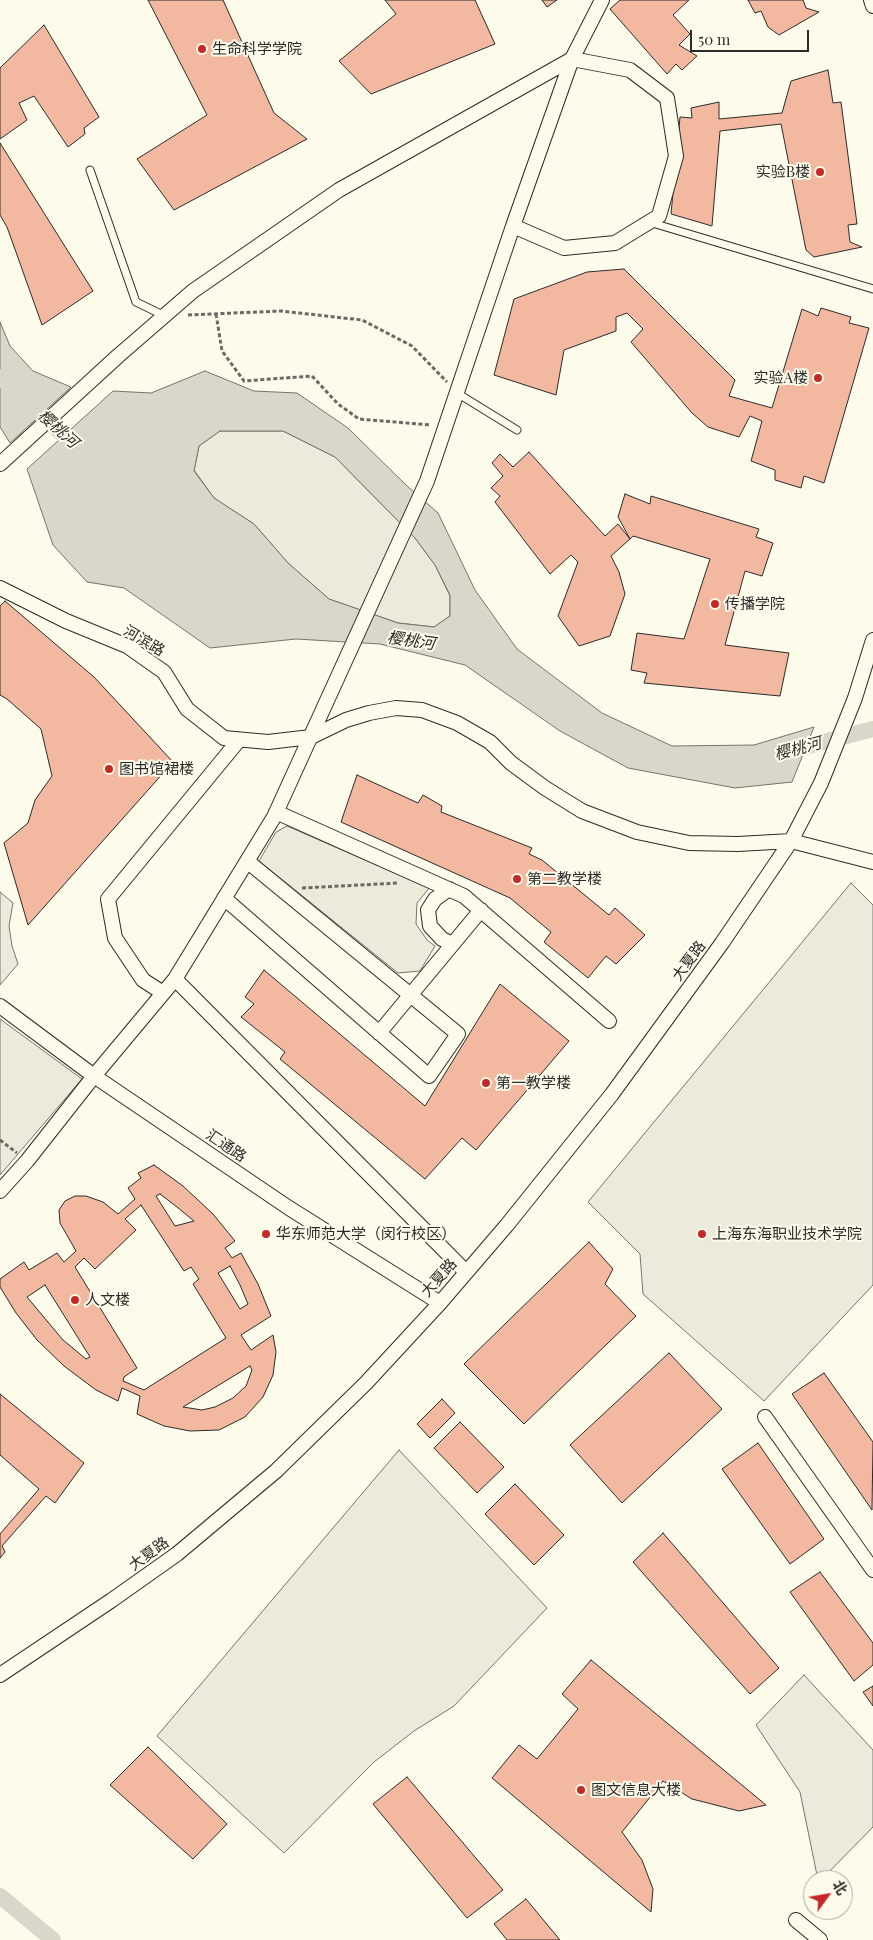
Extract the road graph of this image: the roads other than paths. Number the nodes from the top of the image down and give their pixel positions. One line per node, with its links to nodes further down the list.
1 (602, 0): 4 (street)
2 (871, 0): 3 (street)
3 (873, 6)
4 (572, 59): 6 (street); 7 (street); 9 (street)
5 (90, 170): 9 (lane)
6 (648, 222): 7 (street); 8 (lane)
7 (513, 226): 10 (street)
8 (873, 288)
9 (165, 316): 12 (street)
10 (457, 392): 11 (lane); 15 (street)
11 (517, 430)
12 (0, 464)
13 (0, 588): 16 (street, 河滨路)
14 (873, 640): 18 (street, 大夏路)
15 (311, 737): 16 (street, 河滨路); 17 (street); 18 (street, 河滨路)
16 (239, 740): 26 (street)
17 (276, 812): 19 (street); 21 (street)
18 (791, 841): 20 (street, 河滨路); 33 (street, 大夏路)
19 (247, 861): 22 (street); 27 (street)
20 (873, 862)
21 (449, 889): 23 (street); 24 (street)
22 (224, 898): 25 (street); 30 (street)
23 (481, 910): 24 (street); 29 (street)
24 (453, 944): 27 (street)
25 (175, 979): 26 (street); 33 (street)
26 (163, 994): 31 (street)
27 (410, 995): 30 (street); 30 (street)
28 (0, 1006): 31 (street, 汇通路)
29 (609, 1021)
30 (379, 1033)
31 (94, 1076): 32 (street); 34 (street, 汇通路)
32 (0, 1191)
33 (466, 1272): 34 (street, 大夏路)
34 (440, 1302): 37 (street, 大夏路)
35 (765, 1416): 36 (street)
36 (873, 1570)
37 (0, 1675)
38 (796, 1920): 39 (street)
39 (820, 1940)

